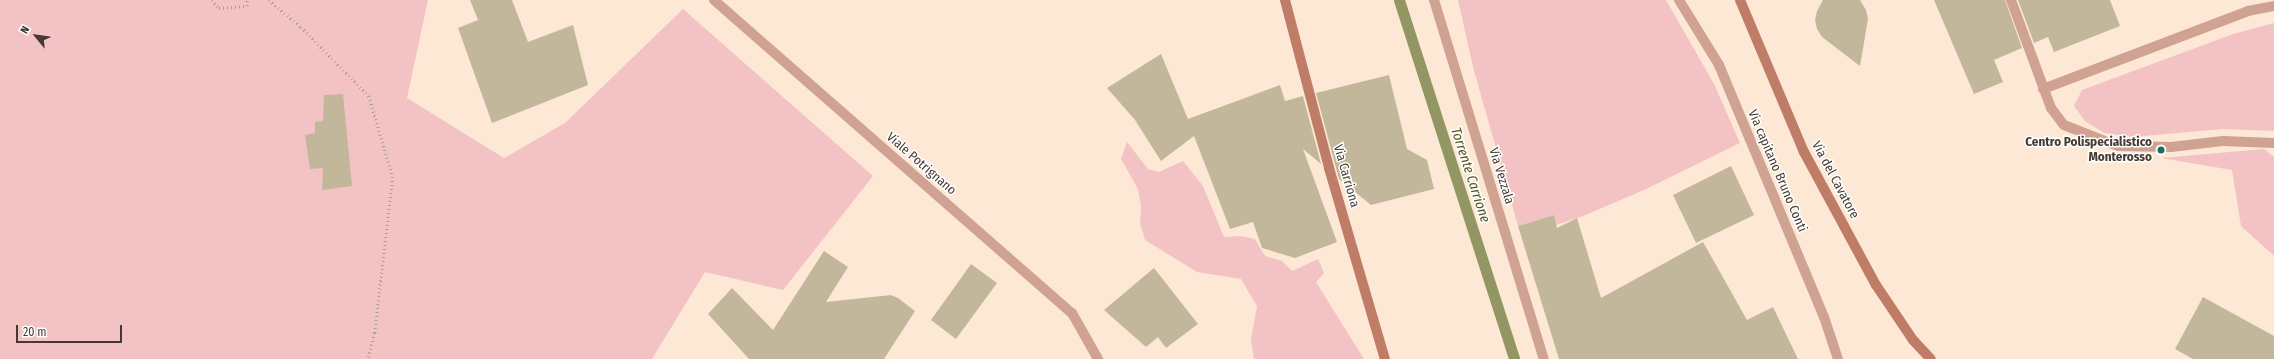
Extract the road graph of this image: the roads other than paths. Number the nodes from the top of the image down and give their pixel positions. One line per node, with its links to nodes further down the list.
1 (714, 0): 10 (street, Viale Potrignano)
2 (1285, 0): 11 (main road, Via Carriona)
3 (1434, 0): 12 (street, Via Vezzala)
4 (1678, 0): 13 (street, Via capitano Bruno Conti)
5 (1740, 0): 14 (main road, Via del Cavatore)
6 (2011, 0): 8 (street)
7 (2274, 6): 8 (street)
8 (2043, 89): 9 (street)
9 (2274, 143)
10 (1098, 359)
11 (1385, 359)
12 (1544, 359)
13 (1838, 359)
14 (1930, 359)

